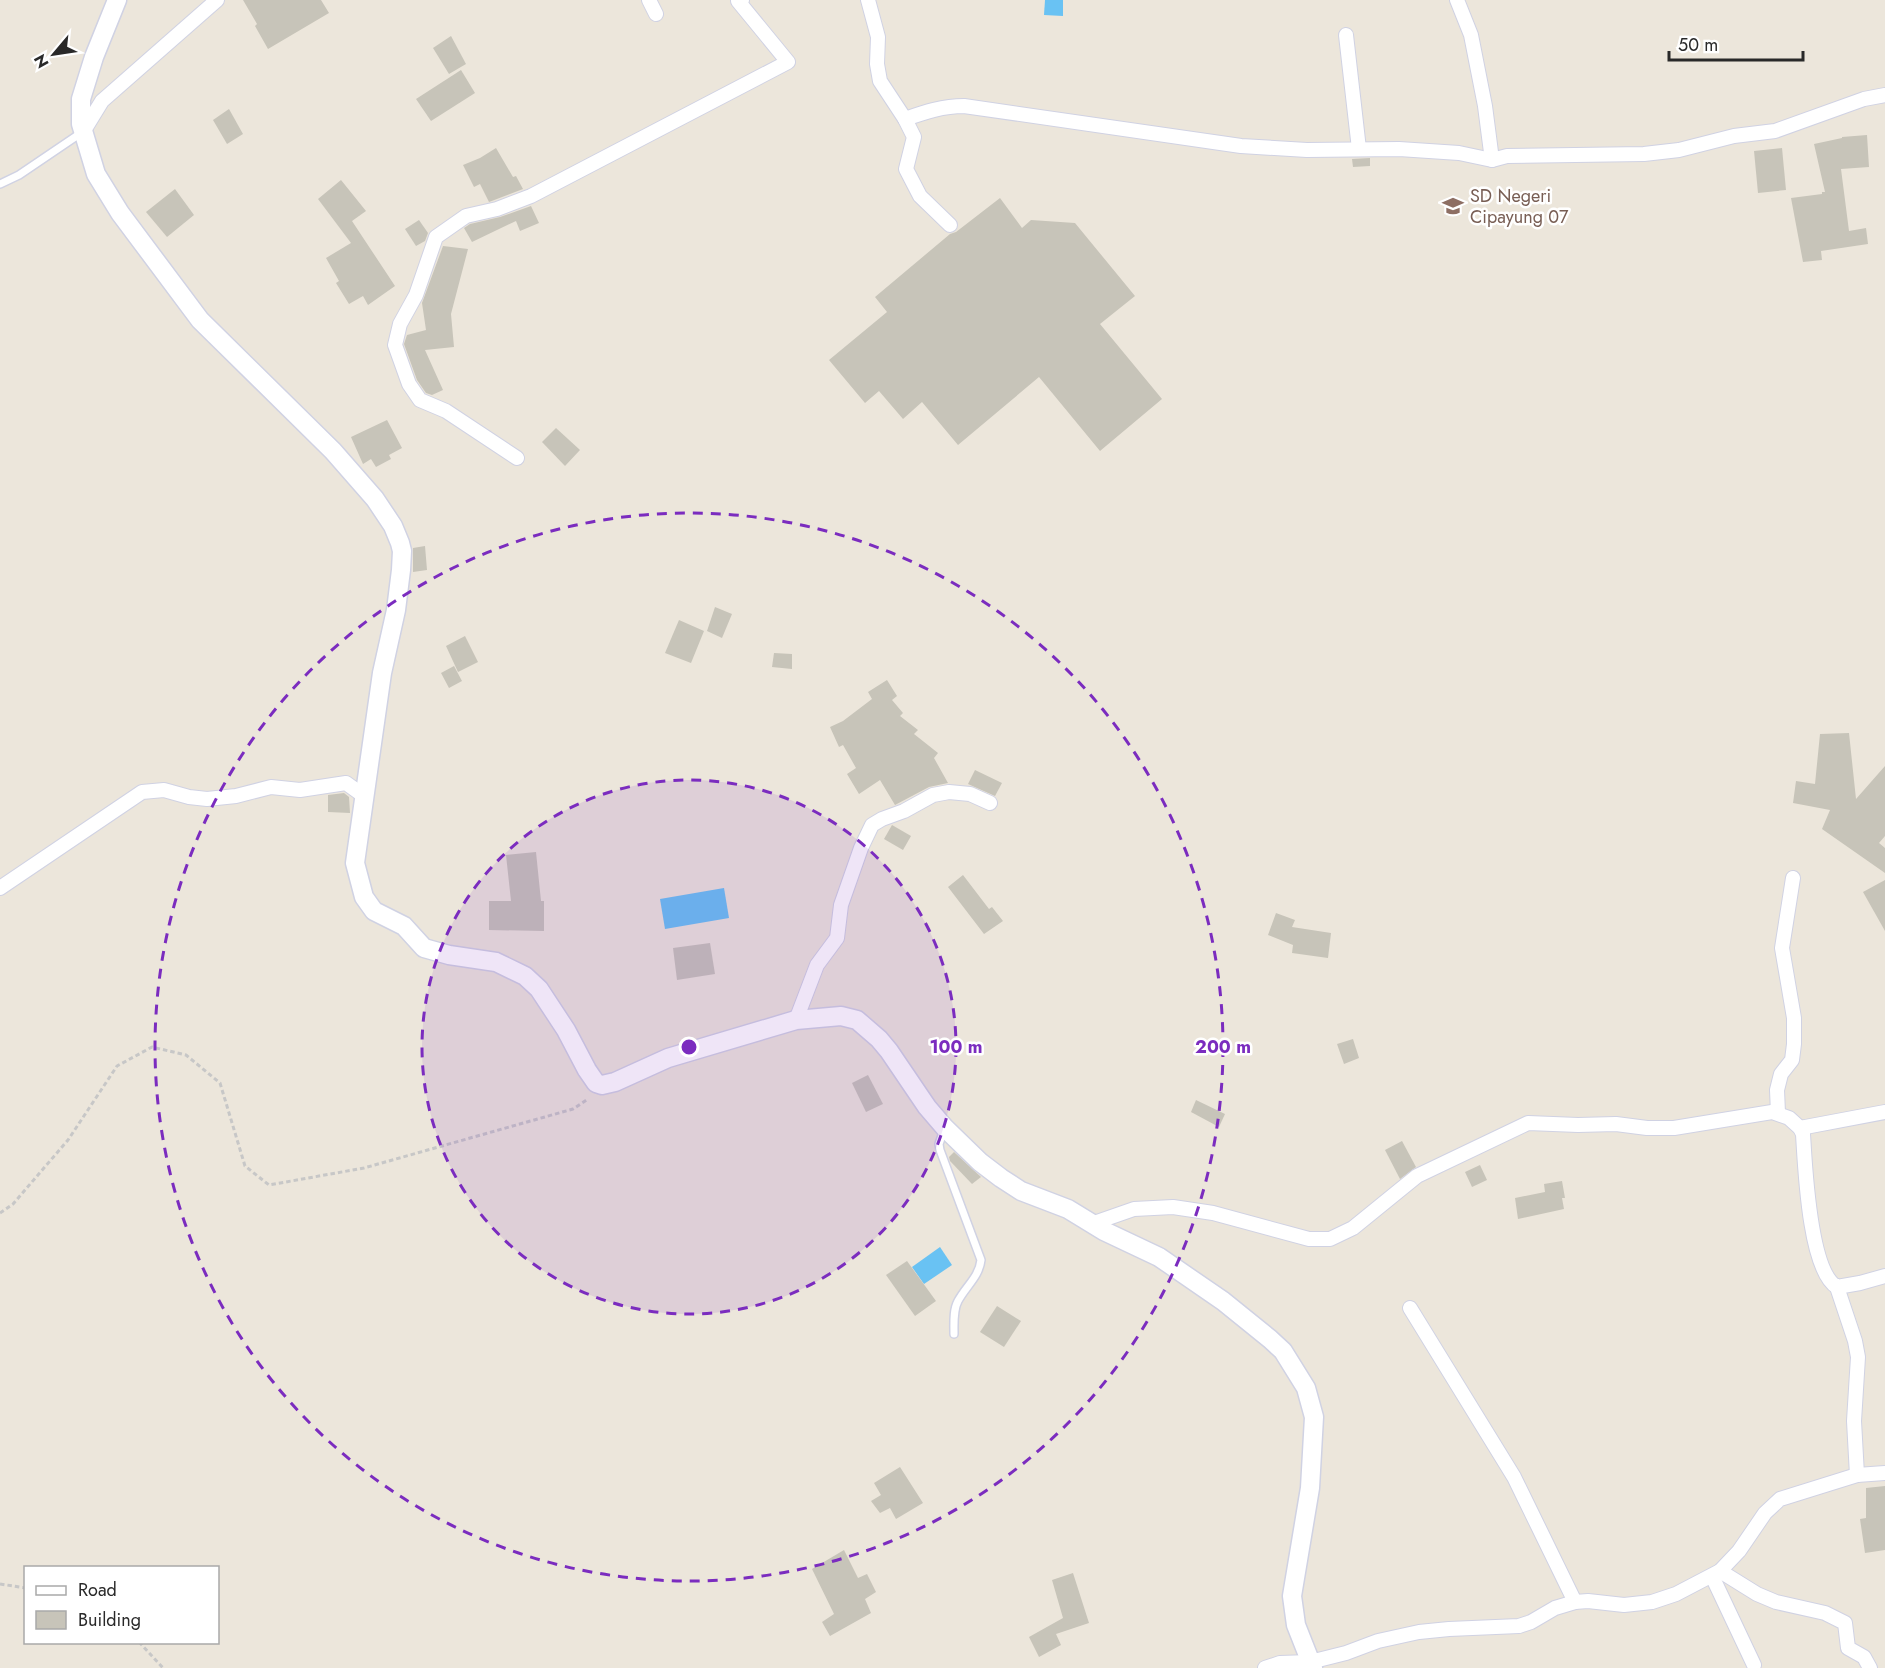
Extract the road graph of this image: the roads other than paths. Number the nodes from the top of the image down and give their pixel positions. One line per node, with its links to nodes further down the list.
1 (117, 0): 11 (street)
2 (217, 0): 11 (street)
3 (649, 0): 7 (street)
4 (742, 0): 16 (street)
5 (868, 0): 10 (street)
6 (1457, 0): 13 (street)
7 (656, 14)
8 (1346, 35): 12 (street)
9 (1885, 94): 13 (street)
10 (905, 119): 12 (street); 15 (street)
11 (83, 132): 14 (lane); 17 (street)
12 (1359, 149): 13 (street)
13 (1492, 160)
14 (0, 184)
15 (950, 225)
16 (517, 458)
17 (364, 796): 20 (street); 21 (street)
18 (990, 803): 21 (street)
19 (1793, 878): 23 (street)
20 (0, 888)
21 (796, 1020): 24 (street)
22 (1885, 1112): 25 (street)
23 (1778, 1113): 25 (street); 26 (street)
24 (945, 1128): 26 (street); 30 (lane)
25 (1800, 1128): 28 (street)
26 (1091, 1224): 35 (street)
27 (1885, 1276): 28 (street)
28 (1837, 1287): 32 (street)
29 (1410, 1308): 34 (street)
30 (954, 1334)
31 (1885, 1473): 32 (street)
32 (1857, 1475): 33 (street)
33 (1716, 1574): 34 (street); 36 (street); 38 (street)
34 (1575, 1602): 35 (street)
35 (1311, 1665): 37 (street)
36 (1754, 1665)
37 (1265, 1668)
38 (1870, 1668)

